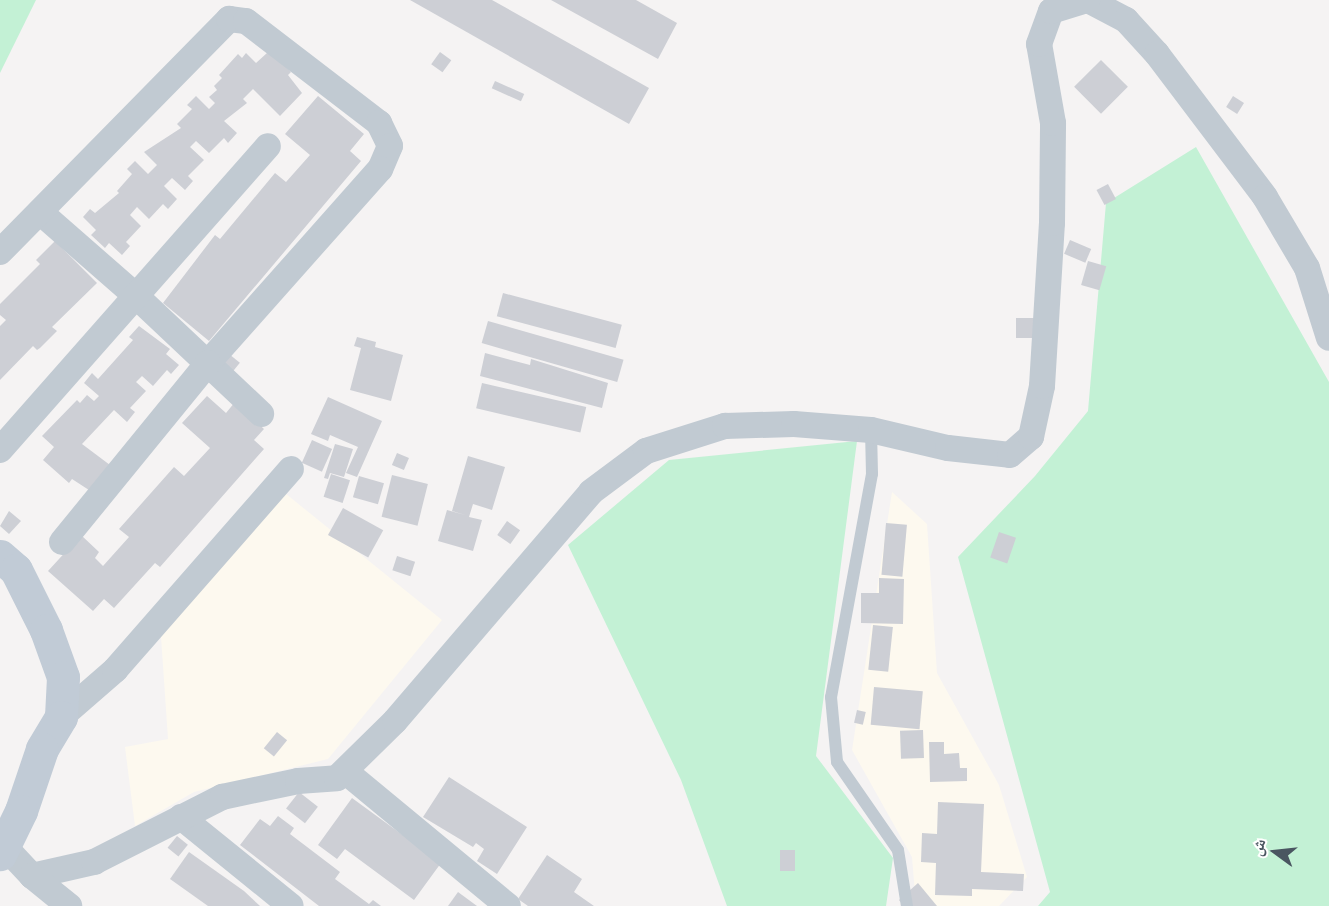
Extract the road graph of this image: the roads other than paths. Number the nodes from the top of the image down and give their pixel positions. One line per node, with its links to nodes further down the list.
1 (1087, 0): 6 (street); 9 (street)
2 (268, 146): 5 (street)
3 (40, 212): 4 (street); 5 (street); 7 (street)
4 (0, 252)
5 (136, 296): 7 (street); 10 (street)
6 (1329, 338)
7 (208, 363): 8 (street); 12 (street)
8 (261, 414)
9 (871, 430): 15 (street); 22 (lane)
10 (0, 450)
11 (291, 469): 14 (street)
12 (62, 542)
13 (0, 556): 14 (main road)
14 (61, 717): 17 (main road)
15 (346, 772): 16 (street); 21 (street)
16 (181, 817): 18 (street); 20 (street)
17 (2, 851): 18 (street)
18 (32, 876): 19 (street)
19 (69, 906)
20 (291, 906)
21 (508, 906)
22 (907, 906)

